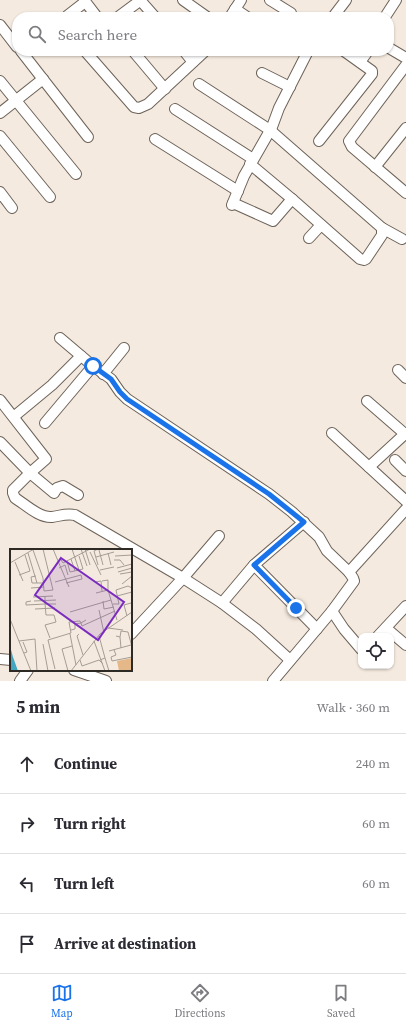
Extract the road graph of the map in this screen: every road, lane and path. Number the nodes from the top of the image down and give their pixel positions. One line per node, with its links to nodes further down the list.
1 (183, 0): 11 (street)
2 (270, 0): 12 (street)
3 (346, 0): 13 (street)
4 (396, 0): 14 (street)
5 (85, 1): 7 (street); 8 (street)
6 (136, 1): 9 (street); 10 (street)
7 (72, 12)
8 (93, 12)
9 (124, 12)
10 (149, 12)
11 (200, 12)
12 (289, 12)
13 (337, 12)
14 (388, 12)
15 (0, 25): 16 (street)
16 (12, 40)
17 (394, 51): 26 (street)
18 (25, 56): 31 (street)
19 (89, 56): 35 (street)
20 (137, 56): 35 (street)
21 (188, 56): 27 (street)
22 (200, 56): 27 (street)
23 (306, 56): 34 (street)
24 (351, 56): 28 (street)
25 (364, 56): 28 (street)
26 (406, 58)
27 (193, 62): 35 (street)
28 (360, 62): 44 (street)
29 (406, 65): 46 (street)
30 (262, 73): 34 (street)
31 (43, 79): 36 (street); 42 (street)
32 (0, 81): 36 (street)
33 (199, 84): 40 (street)
34 (290, 87): 40 (street)
35 (165, 89)
36 (16, 100): 38 (street); 47 (street)
37 (175, 109): 45 (street)
38 (0, 113)
39 (406, 128): 46 (street)
40 (270, 130): 45 (street); 55 (street)
41 (0, 136): 51 (street)
42 (88, 137)
43 (155, 139): 49 (street)
44 (319, 141)
45 (252, 162): 49 (street); 52 (street)
46 (375, 167): 48 (street)
47 (76, 174)
48 (405, 190)
49 (238, 191): 52 (street)
50 (0, 192): 53 (street)
51 (50, 197)
52 (292, 199): 54 (street)
53 (12, 208)
54 (321, 225): 55 (street); 56 (street)
55 (382, 228): 57 (street)
56 (309, 238)
57 (402, 239)
58 (60, 338): 60 (street)
59 (124, 348): 63 (street)
60 (81, 356): 61 (street); 67 (street)
61 (93, 366): 63 (street); 68 (street)
62 (398, 370): 64 (street)
63 (103, 374): 79 (street)
64 (406, 378)
65 (0, 400): 75 (street)
66 (368, 401): 70 (street)
67 (17, 414)
68 (45, 423)
69 (332, 433): 73 (street)
70 (405, 434): 73 (street)
71 (0, 442): 75 (street)
72 (395, 460): 74 (street)
73 (369, 467): 77 (street)
74 (406, 471)
75 (30, 473): 76 (street); 81 (street)
76 (78, 495)
77 (406, 501)
78 (406, 509): 84 (street)
79 (304, 522): 83 (street); 84 (street)
80 (219, 536): 85 (street)
81 (127, 548)
82 (132, 551): 85 (street)
83 (254, 565): 86 (street); 90 (street)
84 (349, 572): 88 (street)
85 (183, 578): 86 (street); 91 (street)
86 (222, 603): 97 (street)
87 (406, 606): 89 (street)
88 (332, 611): 90 (street); 93 (street)
89 (386, 628): 92 (street); 94 (street)
90 (317, 629): 97 (street)
91 (132, 633)
92 (381, 633)
93 (358, 645)
94 (406, 645)
95 (0, 659): 96 (street)
96 (10, 660)
97 (290, 660): 103 (street)
98 (27, 671): 101 (street)
99 (80, 671): 100 (street)
100 (93, 673): 102 (street)
101 (20, 681)
102 (106, 681)
103 (273, 681)

